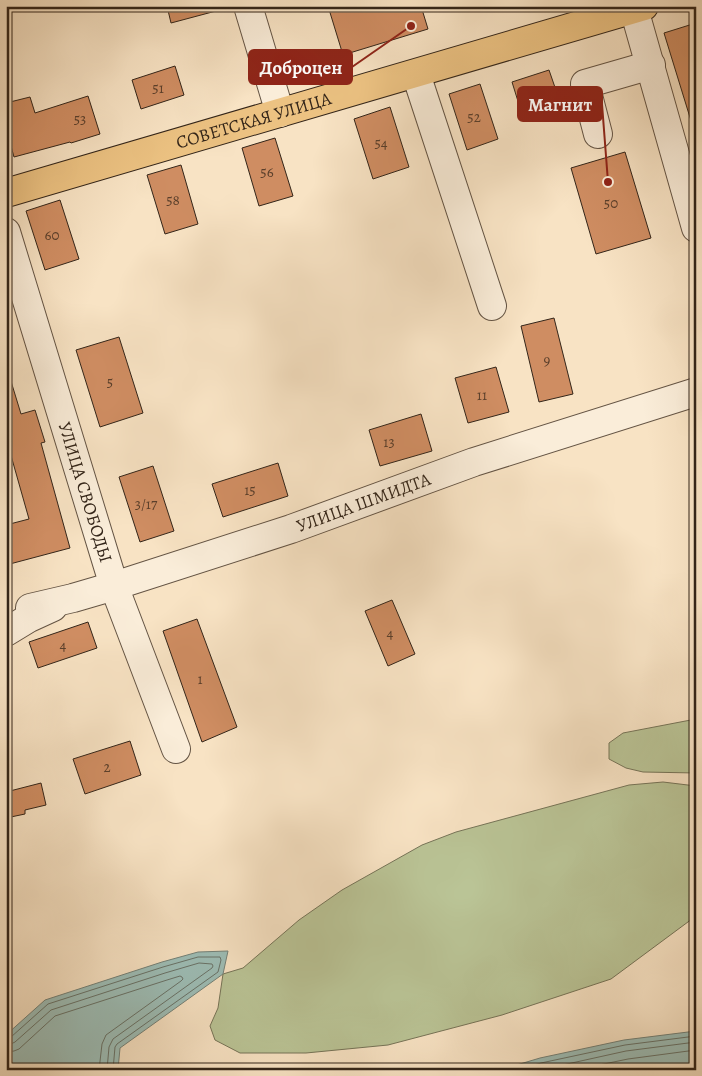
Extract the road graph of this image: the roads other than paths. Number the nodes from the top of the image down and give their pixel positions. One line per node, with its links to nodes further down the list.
1 (248, 6): 5 (street)
2 (639, 8): 3 (street); 4 (main road, СОВЕТСКАЯ УЛИЦА)
3 (651, 65): 6 (street); 8 (street)
4 (416, 74): 5 (main road, СОВЕТСКАЯ УЛИЦА); 10 (street)
5 (280, 113): 7 (main road, СОВЕТСКАЯ УЛИЦА)
6 (598, 134)
7 (6, 193)
8 (696, 228)
9 (6, 232): 12 (street, УЛИЦА СВОБОДЫ)
10 (492, 306)
11 (696, 392): 12 (street, УЛИЦА ШМИДТА)
12 (114, 586): 13 (street, УЛИЦА ШМИДТА); 16 (street, УЛИЦА СВОБОДЫ)
13 (73, 598): 14 (street, УЛИЦА ШМИДТА); 15 (street)
14 (30, 608)
15 (6, 632)
16 (176, 749)

